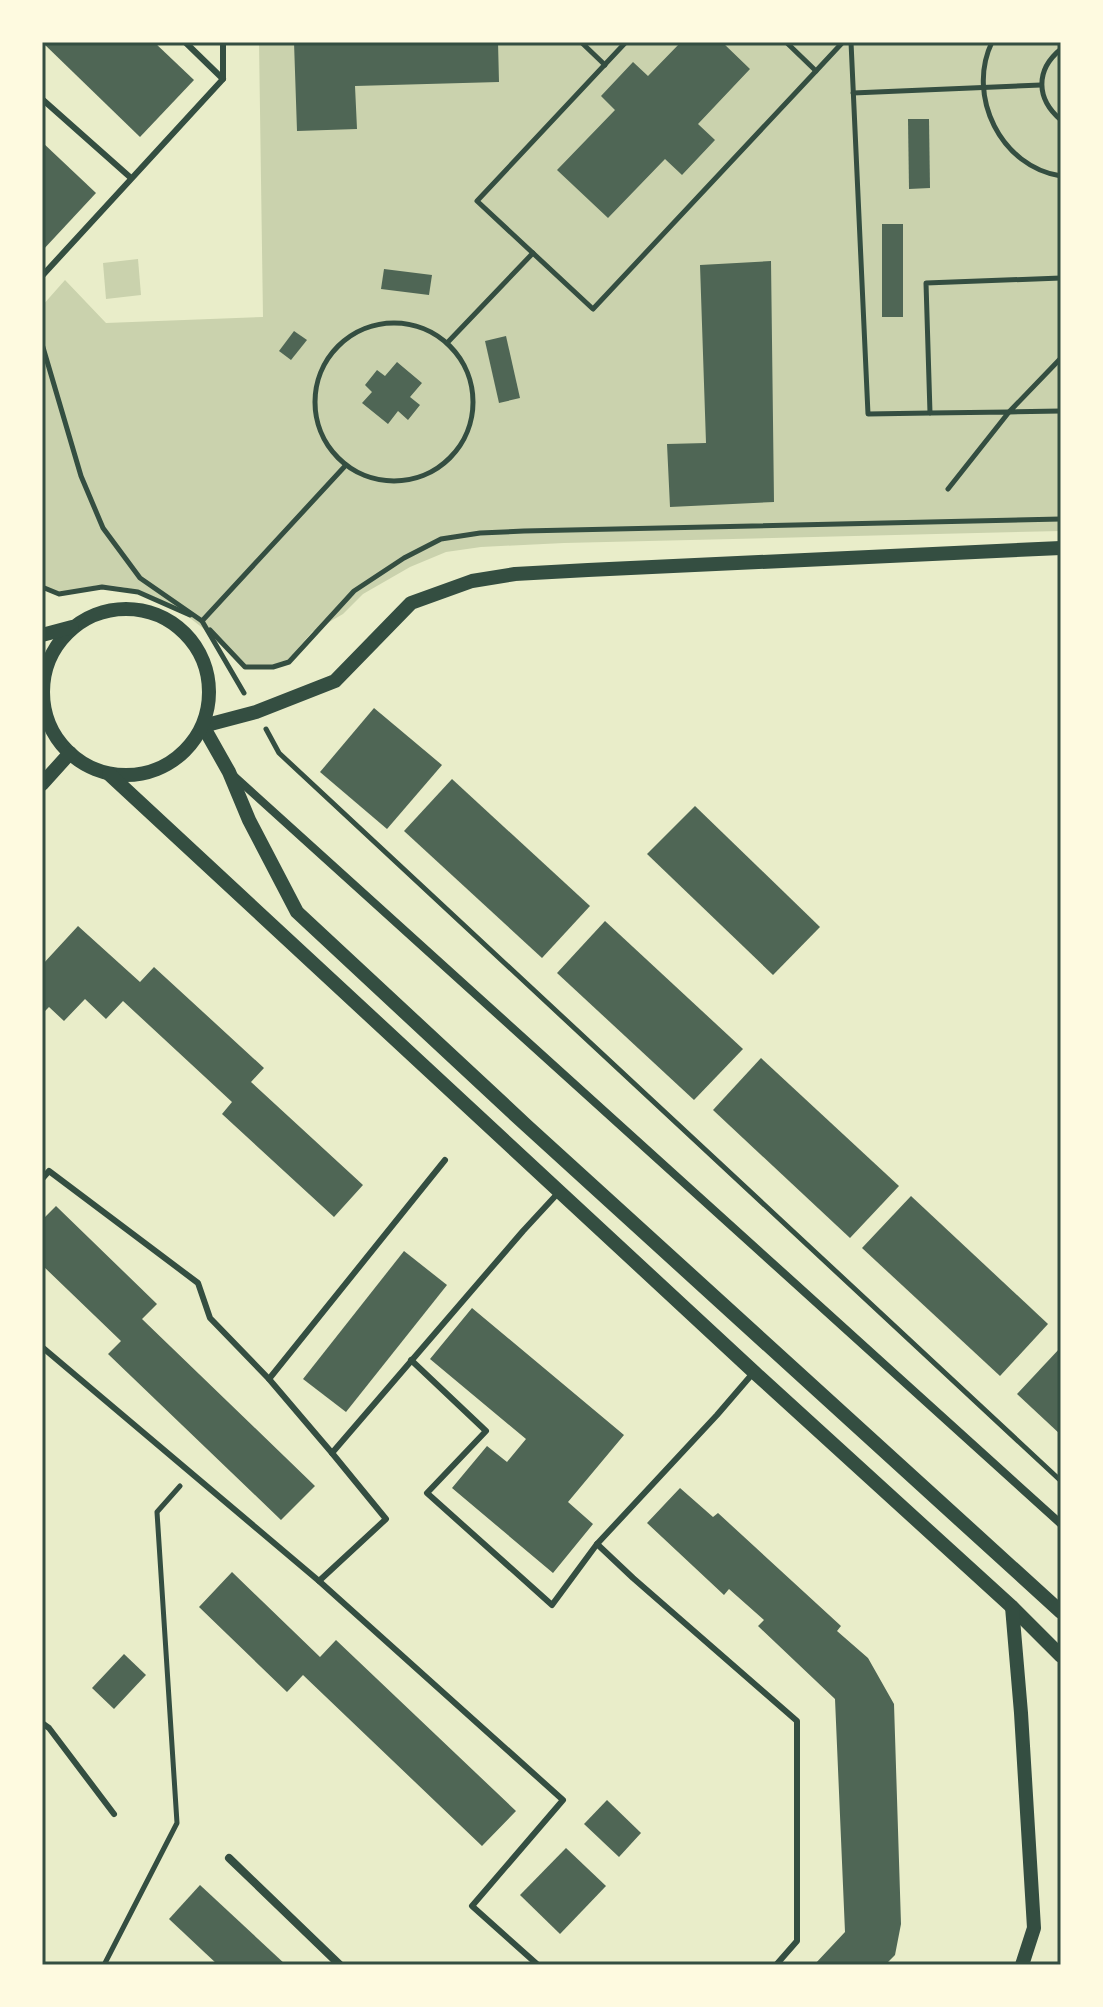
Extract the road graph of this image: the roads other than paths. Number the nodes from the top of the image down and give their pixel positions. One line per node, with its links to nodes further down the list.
1 (185, 42): 3 (lane)
2 (223, 42): 3 (lane)
3 (223, 79): 5 (lane)
4 (42, 99): 5 (lane)
5 (131, 178): 6 (lane)
6 (42, 276)
7 (1061, 548): 10 (street)
8 (76, 625): 9 (street); 10 (street); 12 (street)
9 (42, 635)
10 (203, 726): 13 (street); 14 (street)
11 (42, 727): 12 (street)
12 (66, 749): 14 (street); 15 (street)
13 (229, 772): 24 (street); 28 (street)
14 (109, 774): 18 (street)
15 (42, 784)
16 (445, 1160): 22 (lane)
17 (42, 1179): 22 (lane)
18 (560, 1191): 20 (lane); 21 (street)
19 (42, 1347): 26 (lane)
20 (411, 1360): 23 (lane); 25 (lane)
21 (754, 1372): 25 (lane); 27 (street)
22 (269, 1379): 23 (lane)
23 (332, 1453): 26 (lane)
24 (1061, 1524)
25 (597, 1544): 35 (lane)
26 (319, 1581): 34 (lane)
27 (1012, 1607): 29 (street); 36 (street)
28 (1061, 1612)
29 (1061, 1656)
30 (42, 1723): 31 (lane)
31 (114, 1814)
32 (229, 1858): 33 (street)
33 (340, 1965)
34 (538, 1965)
35 (776, 1965)
36 (1022, 1965)

